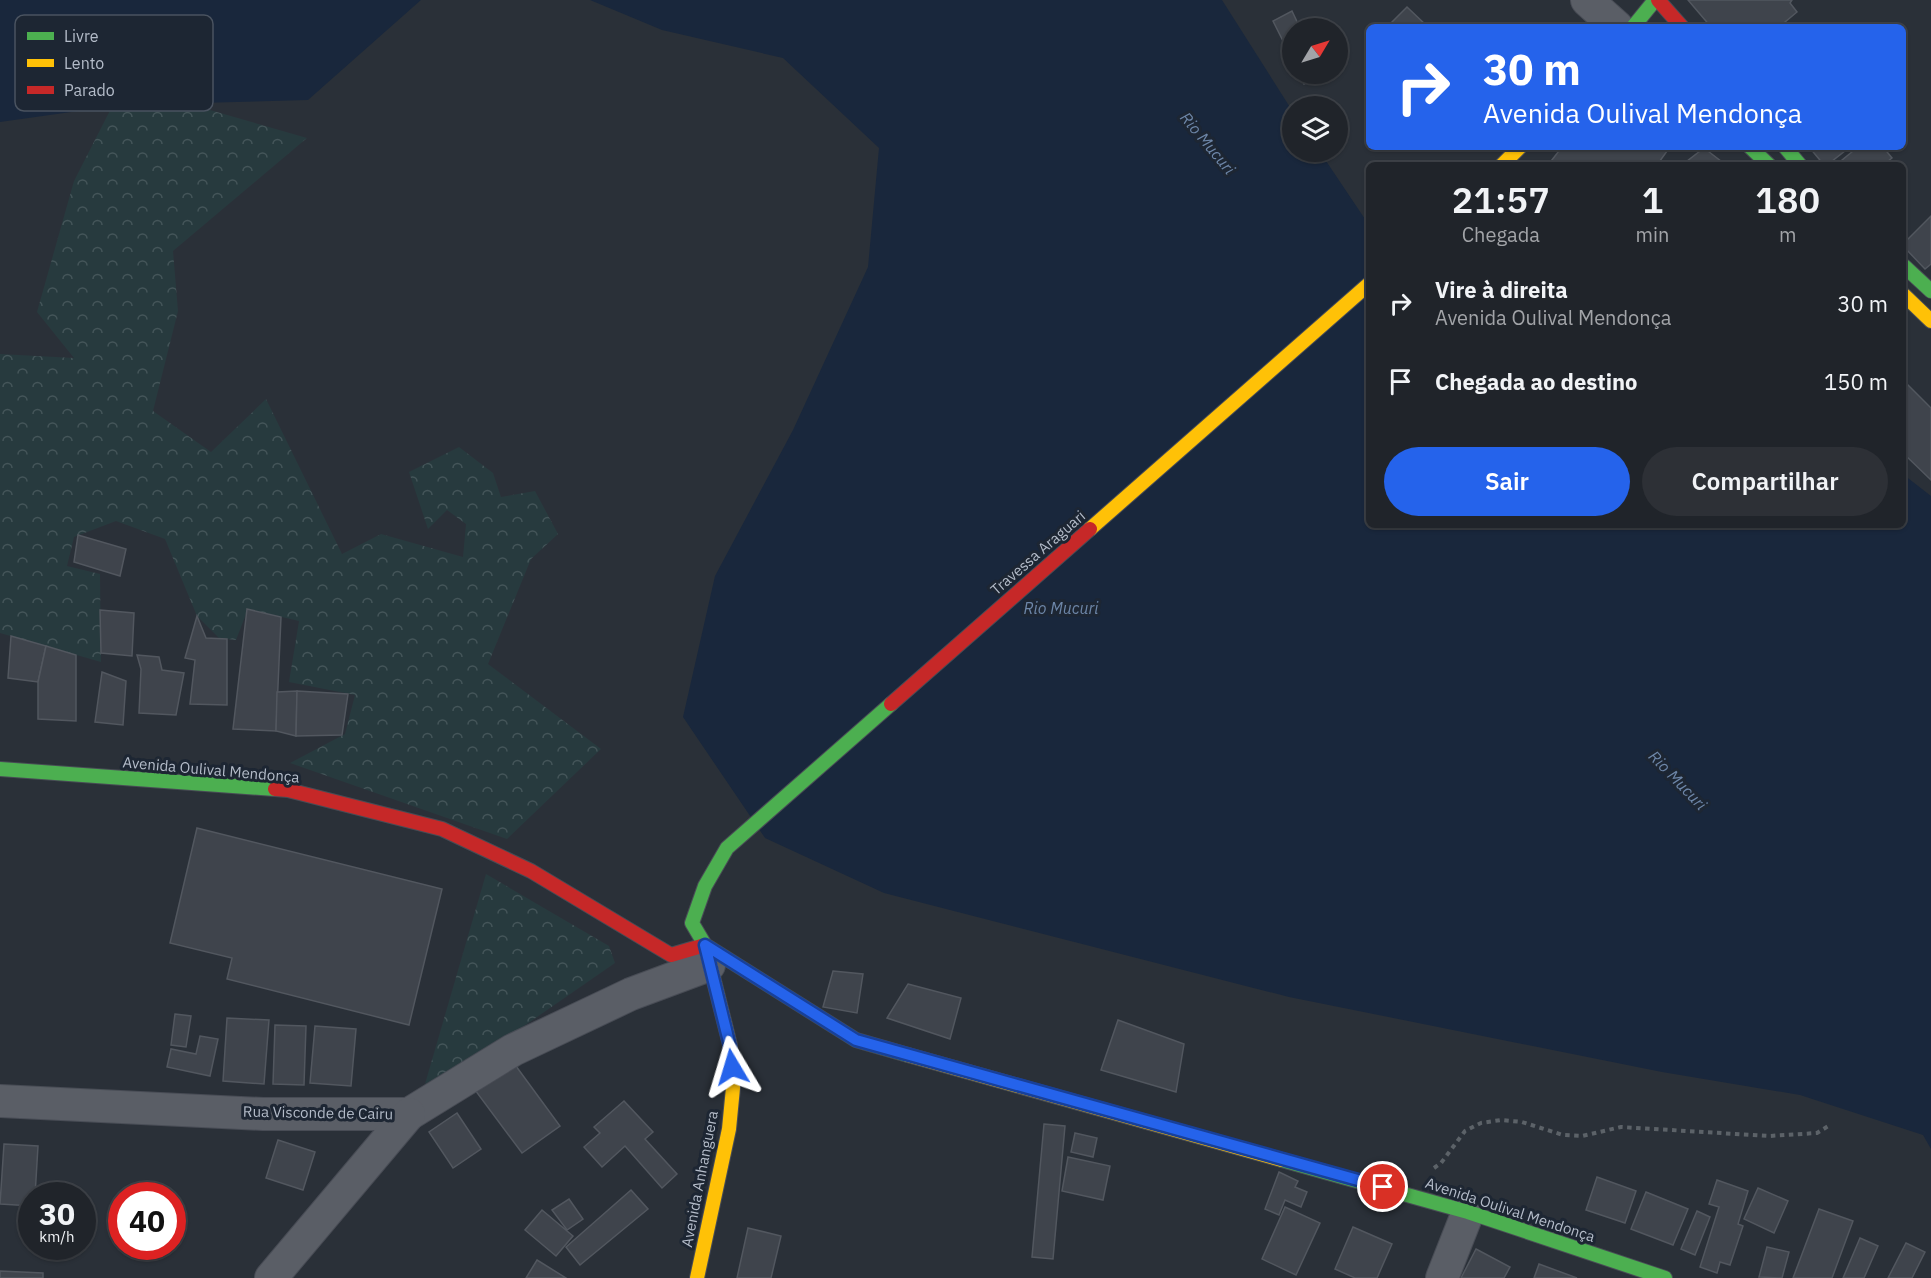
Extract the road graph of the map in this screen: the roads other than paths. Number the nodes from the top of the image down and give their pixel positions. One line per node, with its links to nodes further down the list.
1 (1587, 0): 3 (street)
2 (1657, 0): 4 (street); 5 (street)
3 (1614, 24)
4 (1636, 24)
5 (1679, 24)
6 (1517, 150): 9 (street)
7 (1753, 150): 10 (street)
8 (1788, 150): 11 (street)
9 (1505, 162)
10 (1765, 162)
11 (1798, 162)
12 (1906, 268): 14 (street)
13 (1366, 287): 18 (street, Travessa Araguari)
14 (1931, 291)
15 (1906, 297): 16 (street)
16 (1931, 321)
17 (0, 770): 18 (street, Avenida Oulival Mendonça)
18 (707, 956): 20 (street, Rua Visconde de Cairu); 21 (street, Avenida Oulival Mendonça); 23 (street, Avenida Anhanguera)
19 (0, 1101): 20 (street, Rua Visconde de Cairu)
20 (409, 1114): 22 (street)
21 (1468, 1212): 24 (street); 25 (street, Avenida Oulival Mendonça)
22 (271, 1278)
23 (697, 1278)
24 (1442, 1278)
25 (1665, 1278)

